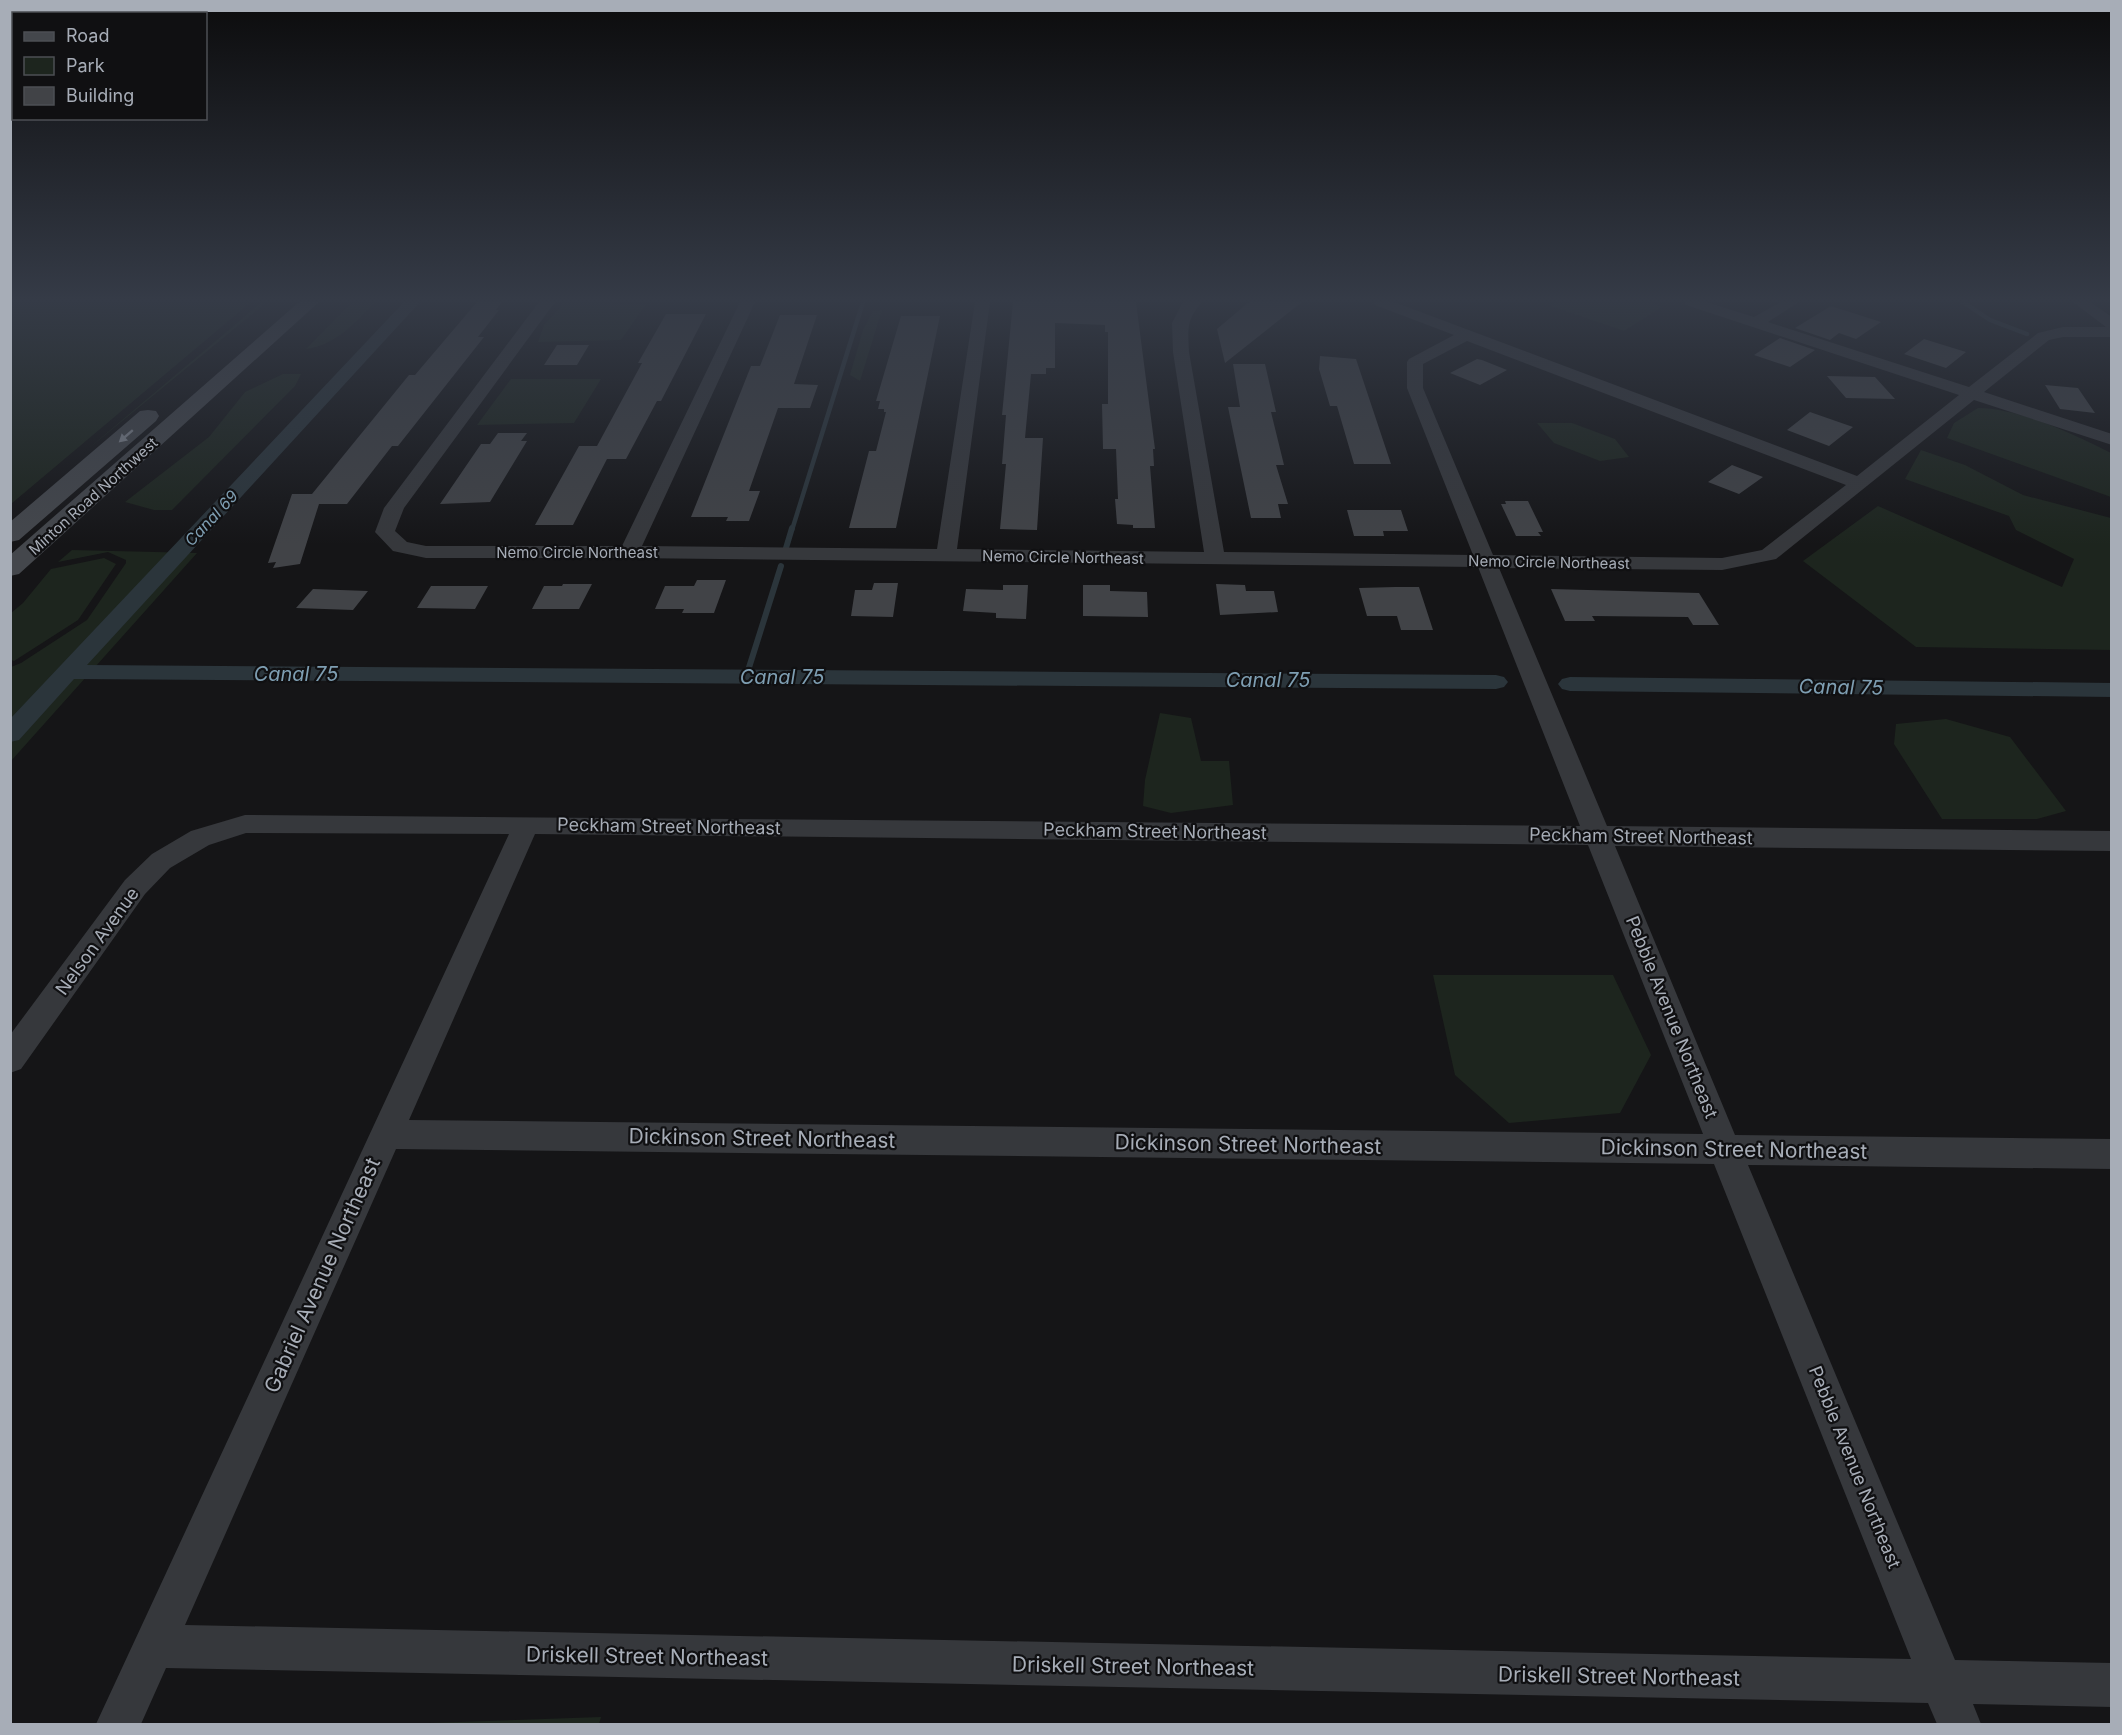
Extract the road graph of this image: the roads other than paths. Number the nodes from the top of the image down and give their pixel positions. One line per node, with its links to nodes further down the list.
1 (219, 383): 19 (main road, Minton Road Northwest)
2 (487, 383): 15 (street, Nemo Circle Northeast)
3 (708, 383): 15 (street)
4 (971, 383): 16 (street)
5 (1186, 383): 17 (street)
6 (1414, 383): 18 (street, Pebble Avenue Northeast)
7 (1593, 383): 13 (street)
8 (1941, 383): 10 (street)
9 (1985, 383): 10 (street, Nemo Circle Northeast)
10 (1972, 393): 12 (street); 13 (street, Nemo Circle Northeast)
11 (164, 403): 14 (main road, Minton Road Northwest, one-way to 14)
12 (2112, 440)
13 (1861, 484): 18 (street, Nemo Circle Northeast)
14 (10, 535)
15 (628, 552): 16 (street, Nemo Circle Northeast)
16 (946, 556): 17 (street, Nemo Circle Northeast)
17 (1215, 559): 18 (street, Nemo Circle Northeast)
18 (1485, 561): 21 (street, Pebble Avenue Northeast)
19 (10, 569)
20 (526, 825): 21 (street, Peckham Street Northeast); 22 (street, Peckham Street Northeast); 25 (street, Gabriel Avenue Northeast)
21 (1598, 835): 23 (street, Peckham Street Northeast); 26 (street, Pebble Avenue Northeast)
22 (200, 838): 24 (street, Nelson Avenue)
23 (2112, 841)
24 (10, 1060)
25 (385, 1134): 26 (street, Dickinson Street Northeast); 28 (street, Gabriel Avenue Northeast)
26 (1725, 1149): 27 (street, Dickinson Street Northeast); 29 (street, Pebble Avenue Northeast)
27 (2112, 1154)
28 (154, 1646): 29 (street, Driskell Street Northeast); 31 (street, Gabriel Avenue Northeast)
29 (1942, 1683): 30 (street, Driskell Street Northeast); 32 (street, Pebble Avenue Northeast)
30 (2112, 1685)
31 (118, 1725)
32 (1959, 1725)

